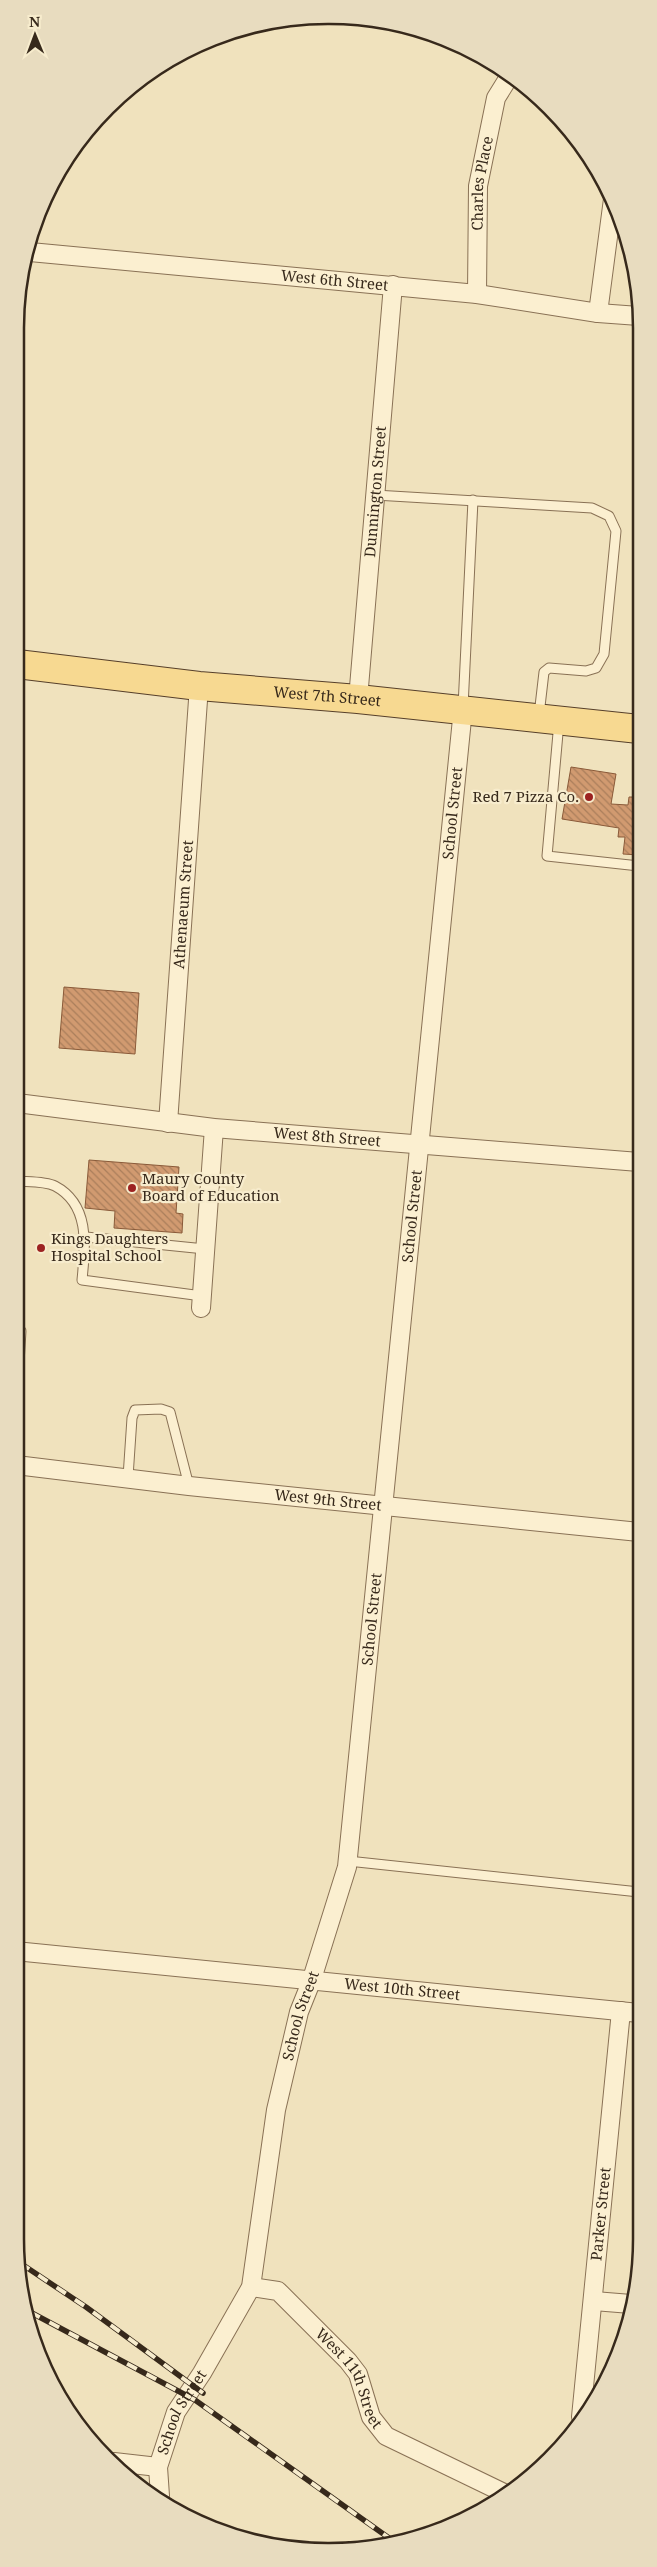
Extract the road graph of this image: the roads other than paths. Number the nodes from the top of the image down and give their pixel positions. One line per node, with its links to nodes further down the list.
1 (506, 81): 5 (street, Charles Place)
2 (611, 215): 6 (street)
3 (34, 252): 4 (street, West 6th Street)
4 (393, 285): 5 (street, West 6th Street); 8 (street, Dunnington Street)
5 (477, 294): 6 (street, West 6th Street)
6 (598, 313): 7 (street, West 6th Street)
7 (633, 316)
8 (375, 495): 9 (lane); 12 (street, Dunnington Street)
9 (472, 500): 13 (lane); 14 (lane)
10 (24, 665): 11 (main road, West 7th Street)
11 (199, 686): 12 (main road, West 7th Street); 18 (street, Athenaeum Street)
12 (358, 699): 13 (main road, West 7th Street)
13 (463, 709): 14 (main road, West 7th Street); 20 (street, School Street)
14 (549, 721): 15 (main road, West 7th Street); 16 (lane)
15 (633, 728)
16 (633, 865)
17 (24, 1104): 18 (street, West 8th Street)
18 (168, 1123): 19 (street, West 8th Street)
19 (214, 1128): 20 (street, West 8th Street); 24 (street)
20 (419, 1144): 21 (street, West 8th Street); 29 (street, School Street)
21 (633, 1162)
22 (24, 1182): 23 (lane)
23 (86, 1237): 24 (lane); 25 (lane)
24 (205, 1249): 25 (street)
25 (202, 1302)
26 (24, 1466): 27 (street, West 9th Street)
27 (128, 1477): 28 (street, West 9th Street); 28 (lane)
28 (189, 1486): 29 (street, West 9th Street)
29 (383, 1505): 30 (street, West 9th Street); 31 (street, School Street)
30 (633, 1531)
31 (348, 1861): 32 (lane); 34 (street, School Street)
32 (633, 1891)
33 (24, 1952): 34 (street, West 10th Street)
34 (311, 1982): 35 (street, West 10th Street); 37 (street, School Street)
35 (621, 2011): 36 (street, West 10th Street); 38 (street, Parker Street)
36 (633, 2012)
37 (251, 2288): 42 (street, School Street); 43 (street, West 11th Street)
38 (594, 2301): 39 (street); 40 (street, Parker Street)
39 (626, 2304)
40 (581, 2409)
41 (123, 2463): 42 (street)
42 (158, 2467): 44 (street, School Street)
43 (500, 2491)
44 (160, 2492)

